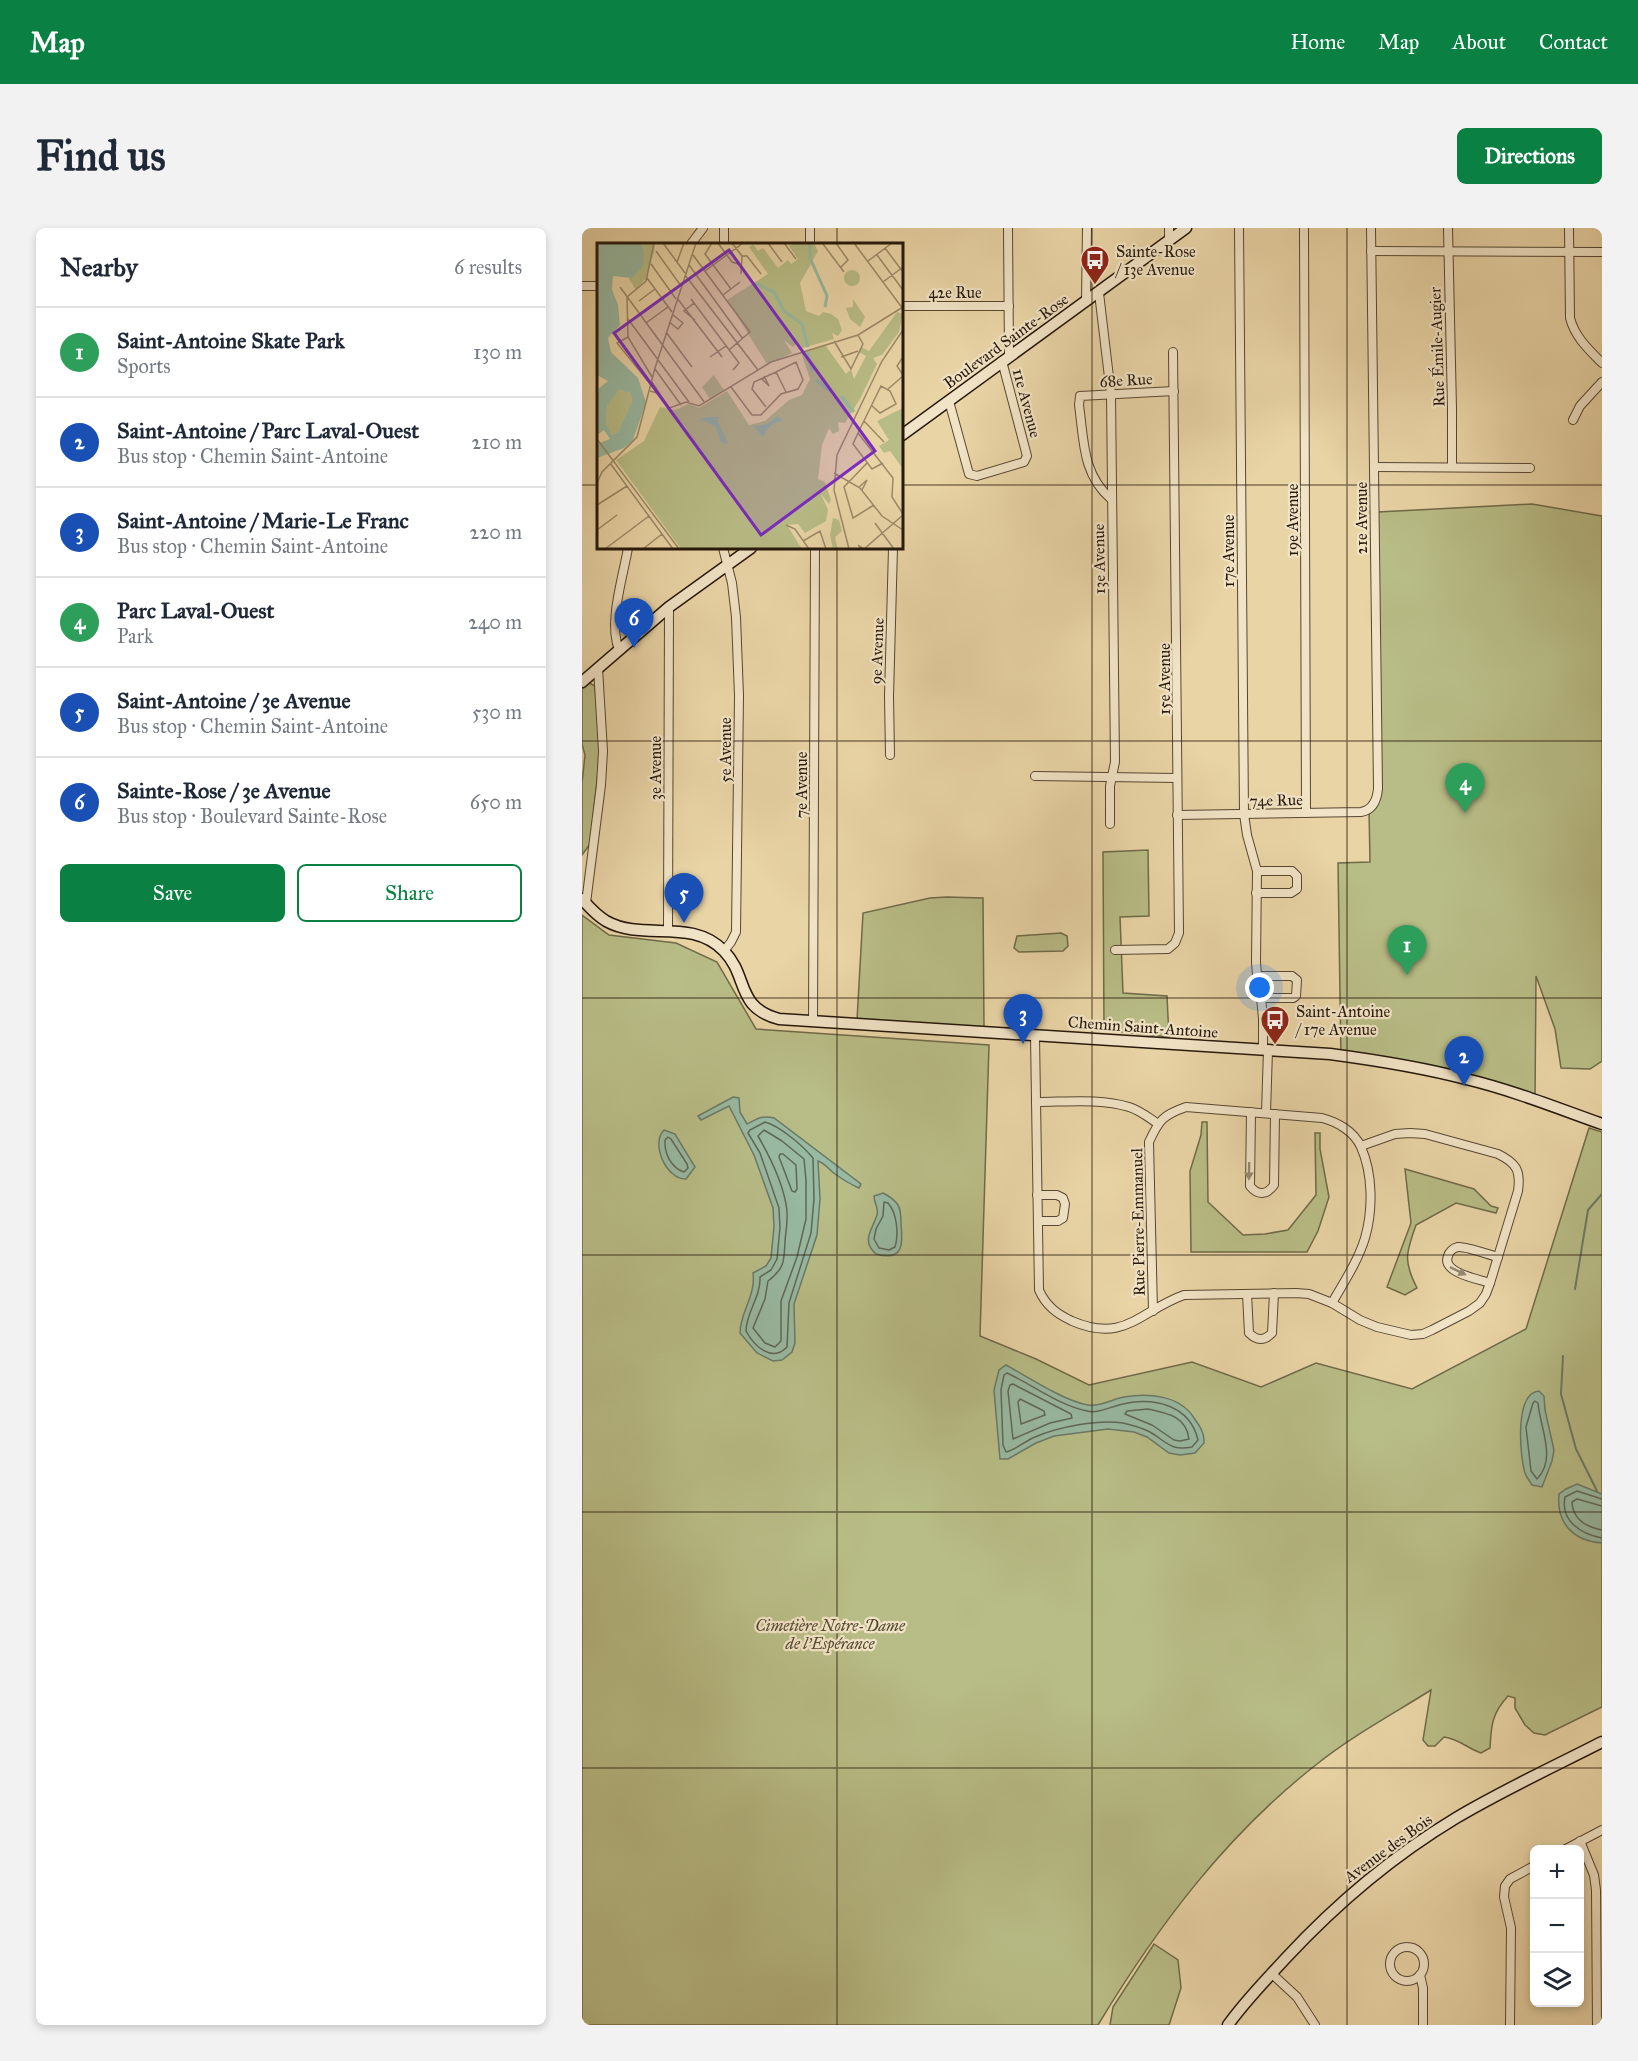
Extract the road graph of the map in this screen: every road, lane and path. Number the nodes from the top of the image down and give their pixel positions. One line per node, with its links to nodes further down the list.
1 (703, 228): 12 (street)
2 (1008, 228): 20 (street, 11e Avenue)
3 (1087, 228): 18 (street)
4 (1169, 228): 11 (street)
5 (1186, 228): 11 (street, Boulevard Sainte-Rose)
6 (1239, 228): 50 (street, 17e Avenue)
7 (1304, 228): 49 (street, 19e Avenue)
8 (1371, 228): 13 (street, 21e Avenue)
9 (1448, 228): 14 (street, Rue Émile-Augier)
10 (1569, 228): 15 (street)
11 (1169, 240): 17 (street, Boulevard Sainte-Rose)
12 (692, 243)
13 (1371, 250): 14 (street); 31 (street, 21e Avenue)
14 (1448, 251): 15 (street); 30 (street, Rue Émile-Augier)
15 (1569, 251): 16 (street); 23 (street)
16 (1602, 252)
17 (1099, 293): 18 (street, Boulevard Sainte-Rose); 26 (street, 13e Avenue)
18 (1086, 301): 22 (street, Boulevard Sainte-Rose)
19 (903, 306): 20 (street, 42e Rue)
20 (1009, 306): 22 (street, 11e Avenue)
21 (1173, 352): 25 (street, 15e Avenue)
22 (1006, 358): 27 (street, Boulevard Sainte-Rose); 27 (street, 11e Avenue)
23 (1602, 363)
24 (1602, 382): 28 (street)
25 (1174, 391): 26 (street, 68e Rue); 47 (street, 15e Avenue)
26 (1111, 394): 33 (street, 13e Avenue); 33 (street, 68e Rue)
27 (949, 401): 29 (street, Boulevard Sainte-Rose)
28 (1573, 420)
29 (903, 434)
30 (1452, 466): 31 (street); 32 (street)
31 (1374, 467): 48 (street, 21e Avenue)
32 (1530, 468)
33 (1111, 499): 46 (street, 13e Avenue)
34 (628, 549): 41 (street)
35 (723, 549): 39 (street, 5e Avenue)
36 (750, 549): 39 (street)
37 (815, 549): 62 (street, 7e Avenue)
38 (893, 549): 44 (street, 9e Avenue)
39 (727, 565): 40 (street); 59 (street, 5e Avenue)
40 (669, 607): 41 (street); 57 (street, 3e Avenue)
41 (619, 650): 42 (street)
42 (598, 668): 43 (street); 53 (street)
43 (582, 682)
44 (890, 754)
45 (1035, 776): 46 (street)
46 (1112, 776): 47 (street); 52 (street, 13e Avenue)
47 (1177, 778): 51 (street, 15e Avenue)
48 (1372, 806): 49 (street, 74e Rue)
49 (1306, 813): 50 (street, 74e Rue)
50 (1244, 814): 51 (street, 74e Rue); 54 (street, 17e Avenue)
51 (1177, 815): 58 (street, 15e Avenue)
52 (1110, 824)
53 (586, 866): 56 (street)
54 (1257, 871): 55 (street, 17e Avenue); 55 (street)
55 (1256, 893): 60 (street, 17e Avenue)
56 (584, 901): 57 (street, Chemin Saint-Antoine)
57 (668, 930): 59 (street, Chemin Saint-Antoine)
58 (1115, 950)
59 (724, 951): 62 (street, Chemin Saint-Antoine)
60 (1257, 976): 61 (street, 17e Avenue); 61 (street)
61 (1261, 998): 64 (street, 17e Avenue)
62 (813, 1022): 63 (street, Chemin Saint-Antoine)
63 (1035, 1036): 64 (street, Chemin Saint-Antoine); 65 (street)
64 (1265, 1050): 67 (street, 17e Avenue); 70 (street, Chemin Saint-Antoine)
65 (1036, 1102): 69 (street); 72 (street)
66 (1251, 1112): 67 (street); 68 (street, one-way to 68); 69 (street)
67 (1266, 1113): 68 (street)
68 (1275, 1114): 71 (street)
69 (1157, 1123): 79 (street, Rue Pierre-Emmanuel)
70 (1602, 1124)
71 (1361, 1146): 74 (street); 78 (street)
72 (1037, 1195): 73 (street); 73 (street)
73 (1038, 1221): 79 (street)
74 (1498, 1257): 75 (street); 75 (street, one-way to 75)
75 (1491, 1283): 78 (street)
76 (1274, 1293): 77 (street); 77 (street); 78 (street)
77 (1247, 1294): 79 (street)
78 (1332, 1304)
79 (1153, 1311)
80 (1602, 1742): 85 (street, Avenue des Bois)
81 (1602, 1830): 82 (street)
82 (1580, 1841): 83 (street); 91 (street)
83 (1573, 1845)
84 (1530, 1868): 90 (street)
85 (1272, 1973): 87 (street, Avenue des Bois); 88 (street)
86 (1420, 1975): 86 (street); 89 (street)
87 (1228, 2025)
88 (1315, 2025)
89 (1423, 2025)
90 (1510, 2025)
91 (1597, 2025)

